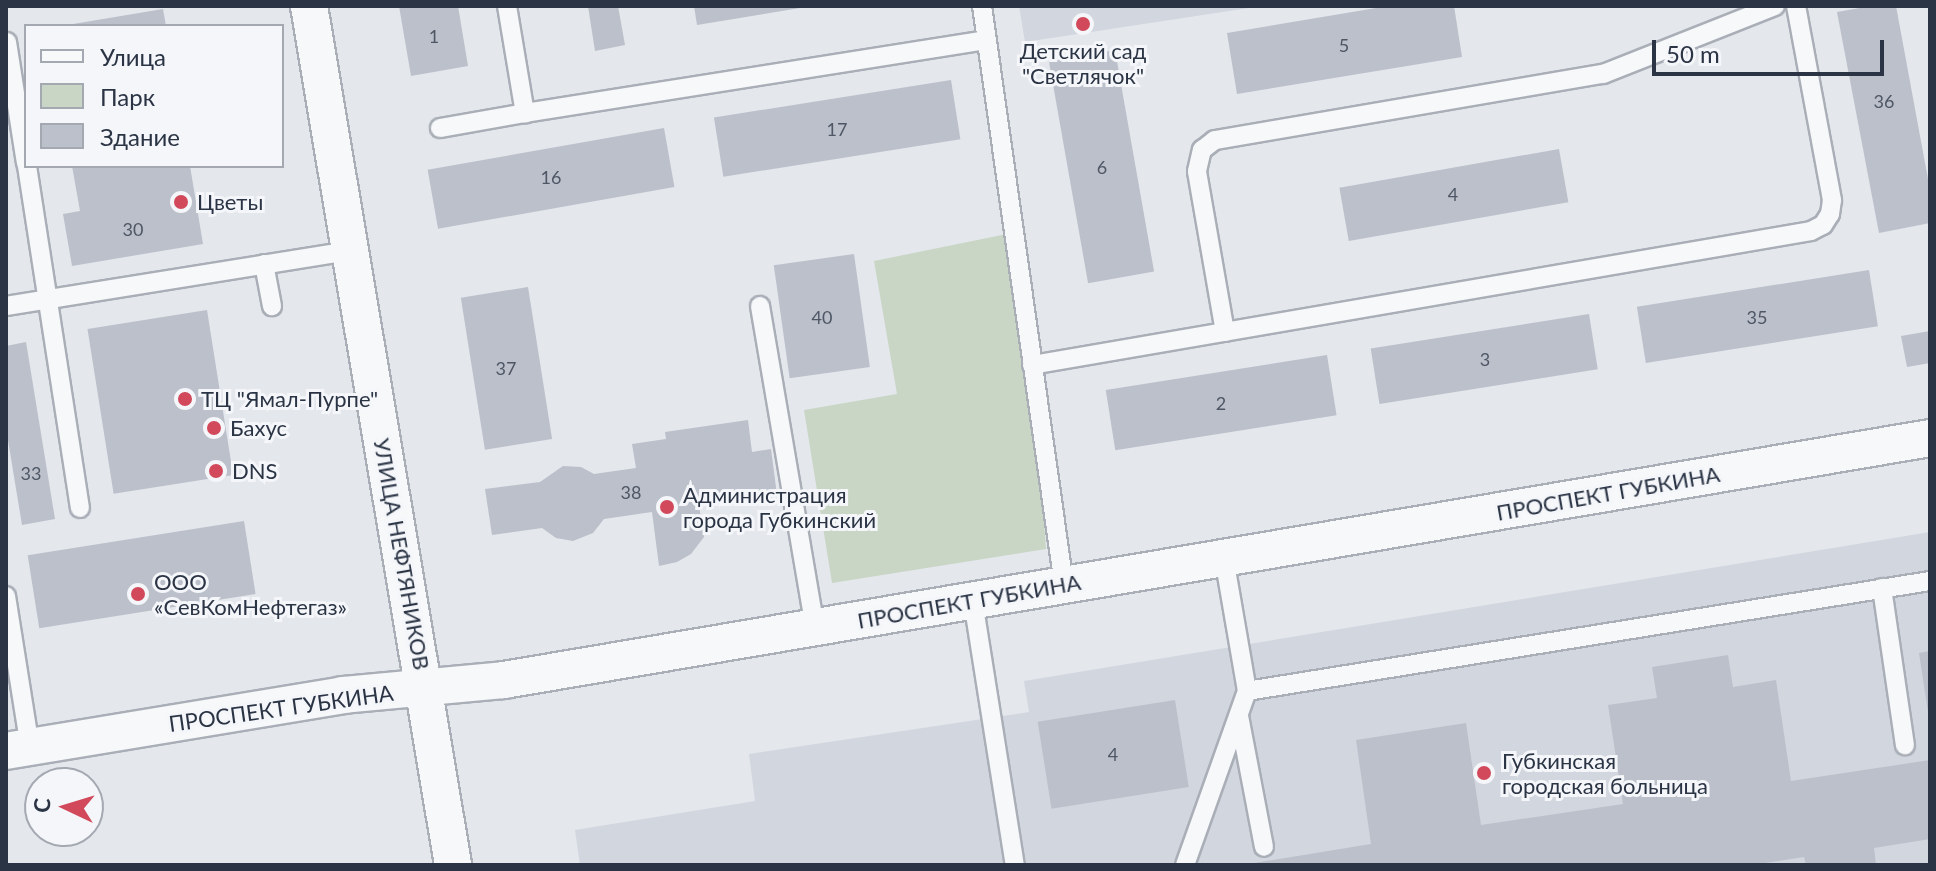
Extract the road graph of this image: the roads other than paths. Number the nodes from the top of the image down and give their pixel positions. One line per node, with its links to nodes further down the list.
1 (309, 6): 13 (street, УЛИЦА НЕФТЯНИКОВ)
2 (507, 6): 8 (lane)
3 (982, 6): 6 (lane)
4 (1775, 6): 19 (lane)
5 (1796, 6): 19 (lane)
6 (986, 40): 8 (lane); 20 (lane)
7 (7, 42): 9 (lane)
8 (525, 113): 10 (lane)
9 (12, 123): 11 (lane)
10 (440, 128)
11 (24, 158)
12 (27, 168): 15 (lane)
13 (350, 251): 14 (lane); 31 (street, УЛИЦА НЕФТЯНИКОВ)
14 (264, 264): 15 (lane); 17 (lane)
15 (49, 299): 16 (lane); 22 (lane)
16 (6, 306)
17 (272, 306)
18 (760, 306): 29 (lane)
19 (1225, 332): 20 (lane)
20 (1032, 365): 25 (lane)
21 (1930, 438): 23 (street, ПРОСПЕКТ ГУБКИНА)
22 (80, 508)
23 (1224, 558): 25 (street, ПРОСПЕКТ ГУБКИНА); 32 (lane)
24 (1930, 581): 26 (lane)
25 (1064, 585): 28 (street, ПРОСПЕКТ ГУБКИНА)
26 (1882, 588): 32 (lane); 34 (lane)
27 (6, 596): 30 (lane)
28 (973, 601): 29 (street, ПРОСПЕКТ ГУБКИНА); 38 (lane)
29 (815, 628): 31 (street, ПРОСПЕКТ ГУБКИНА)
30 (9, 629): 35 (lane)
31 (425, 689): 35 (street, ПРОСПЕКТ ГУБКИНА); 37 (street, УЛИЦА НЕФТЯНИКОВ)
32 (1247, 691): 33 (lane)
33 (1238, 713): 36 (lane); 39 (lane)
34 (1905, 745)
35 (18, 750)
36 (1264, 847)
37 (453, 865)
38 (1015, 865)
39 (1185, 865)

